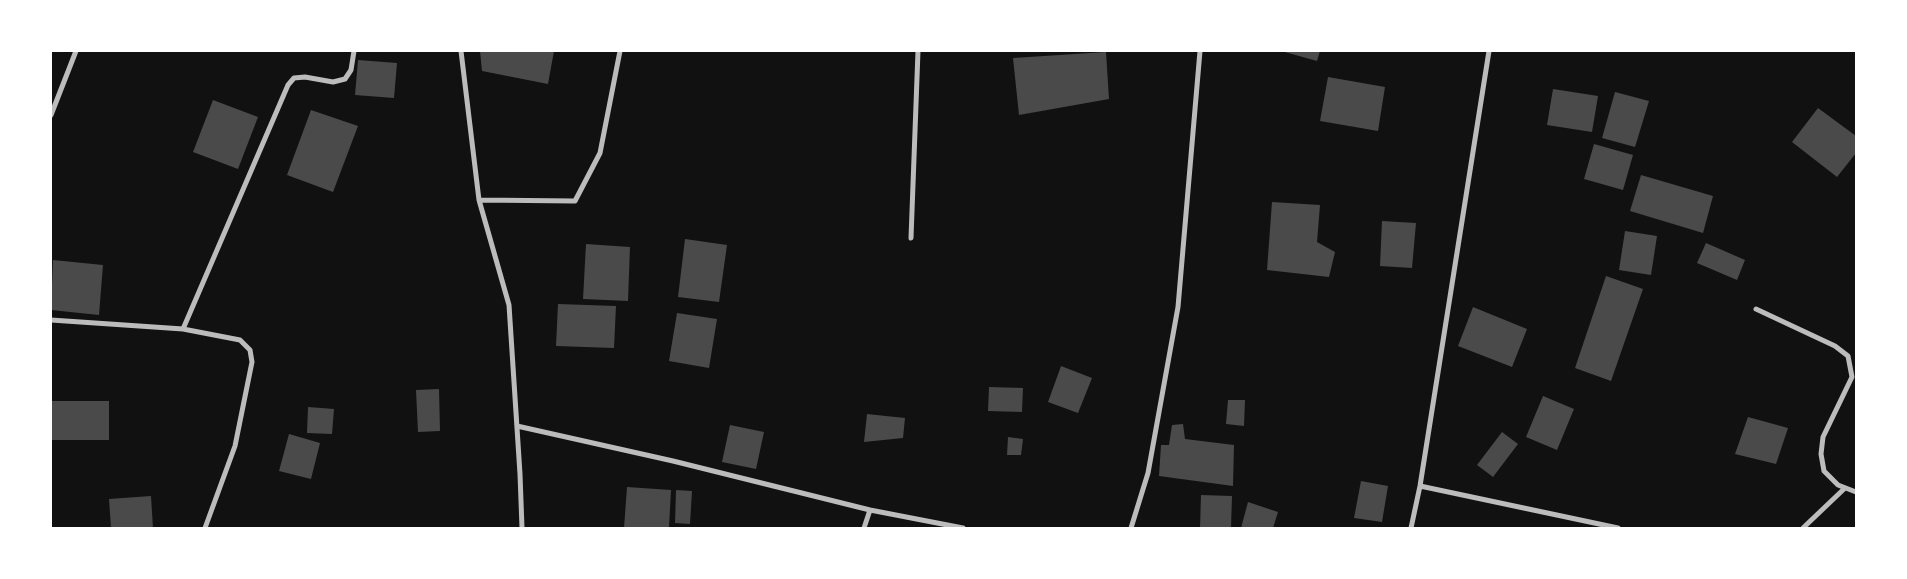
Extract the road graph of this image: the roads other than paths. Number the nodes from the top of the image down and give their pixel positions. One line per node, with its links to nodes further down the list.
1 (76, 51): 8 (street)
2 (354, 51): 13 (street)
3 (461, 51): 9 (street)
4 (620, 51): 9 (street)
5 (918, 51): 10 (street)
6 (1200, 51): 23 (street)
7 (1490, 51): 15 (street)
8 (51, 115)
9 (479, 200): 14 (street)
10 (911, 238)
11 (1756, 310): 16 (street)
12 (51, 320): 13 (street)
13 (183, 328): 19 (street)
14 (517, 426): 18 (street); 20 (street)
15 (1420, 486): 24 (street); 25 (street)
16 (1845, 488): 17 (street); 26 (street)
17 (1856, 492)
18 (870, 510): 21 (street); 22 (street)
19 (205, 528)
20 (522, 528)
21 (864, 528)
22 (963, 528)
23 (1131, 528)
24 (1411, 528)
25 (1618, 528)
26 (1803, 528)

